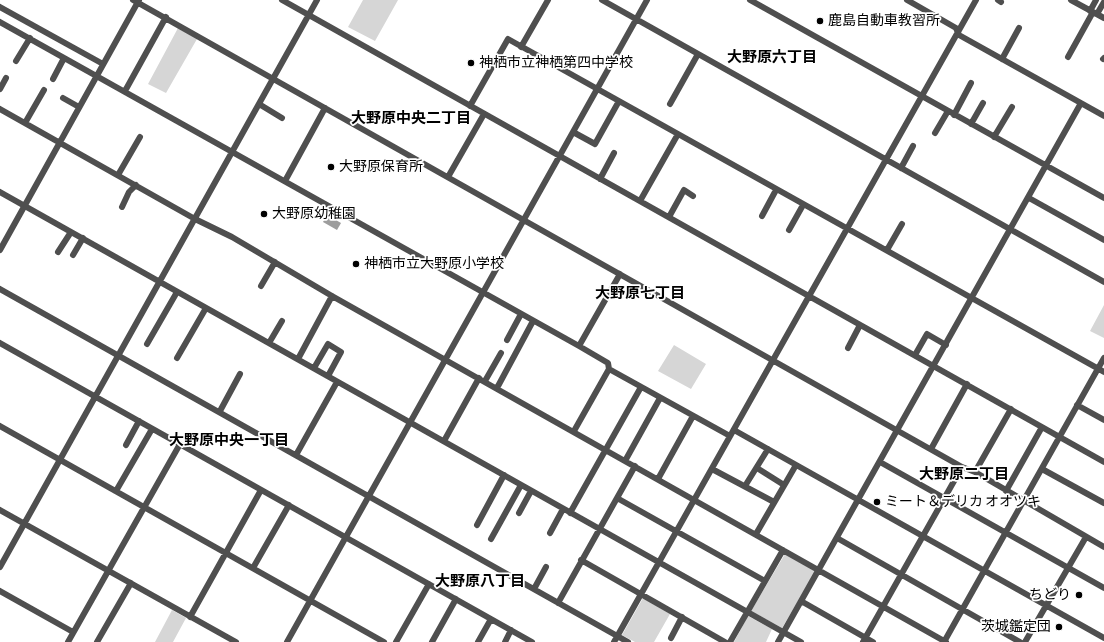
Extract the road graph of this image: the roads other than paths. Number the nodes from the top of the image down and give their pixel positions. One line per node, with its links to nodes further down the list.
1 (282, 0): 15 (street)
2 (317, 0): 15 (street)
3 (548, 0): 23 (street)
4 (602, 0): 18 (street)
5 (647, 0): 18 (street)
6 (750, 0): 39 (street)
7 (907, 0): 21 (street)
8 (976, 0): 21 (street)
9 (1071, 0): 14 (street)
10 (1096, 0): 14 (street)
11 (137, 1): 16 (street); 29 (street)
12 (1104, 2): 14 (street)
13 (0, 6): 29 (street)
14 (1094, 13): 17 (street); 25 (street)
15 (309, 15): 32 (street); 46 (street)
16 (166, 17): 32 (street); 38 (street)
17 (1104, 18)
18 (636, 19): 24 (street); 35 (street)
19 (0, 22): 22 (street)
20 (1019, 28): 27 (street)
21 (958, 32): 27 (street); 39 (street)
22 (30, 38): 26 (street); 28 (street)
23 (521, 47): 35 (street); 46 (street)
24 (698, 54): 45 (street); 67 (street)
25 (1068, 57)
26 (64, 58): 30 (street); 33 (street)
27 (1002, 59): 43 (street)
28 (16, 61)
29 (103, 64): 30 (street)
30 (96, 76): 38 (street); 48 (street)
31 (6, 78): 36 (street)
32 (273, 78): 44 (street); 49 (street)
33 (53, 79)
34 (971, 83): 51 (street)
35 (597, 89): 41 (street); 57 (street)
36 (0, 90)
37 (44, 90): 55 (street)
38 (125, 91): 64 (street)
39 (921, 96): 51 (street); 67 (street)
40 (63, 98): 48 (street)
41 (619, 101): 57 (street); 58 (street)
42 (983, 103): 56 (street)
43 (1081, 103): 53 (street); 68 (street)
44 (259, 104): 54 (street); 64 (street)
45 (670, 104)
46 (470, 106): 52 (street)
47 (1012, 106): 61 (street)
48 (79, 107): 62 (street)
49 (325, 108): 71 (street); 73 (street)
50 (0, 109): 55 (street)
51 (951, 113): 56 (street); 59 (street)
52 (484, 114): 66 (street); 71 (street)
53 (1104, 116)
54 (282, 118)
55 (25, 123): 62 (street)
56 (971, 124): 61 (street)
57 (573, 132): 66 (street)
58 (678, 134): 75 (street); 80 (street)
59 (935, 134)
60 (140, 137): 70 (street)
61 (994, 137): 68 (street)
62 (59, 142): 70 (street); 81 (street)
63 (913, 146): 69 (street)
64 (232, 151): 73 (street); 86 (street)
65 (614, 153): 72 (street)
66 (559, 156): 72 (street); 87 (street)
67 (886, 160): 69 (street); 89 (street)
68 (1047, 166): 78 (street); 79 (street)
69 (901, 168): 91 (street)
70 (118, 175): 74 (street)
71 (448, 177): 87 (street)
72 (600, 178): 80 (street)
73 (284, 181): 106 (street)
74 (136, 185): 83 (street); 86 (street)
75 (776, 190): 82 (street); 84 (street)
76 (0, 192): 81 (street)
77 (693, 196): 85 (street)
78 (1029, 198): 91 (street); 94 (street)
79 (1104, 198)
80 (640, 201): 85 (street)
81 (24, 205): 92 (street); 95 (street)
82 (803, 205): 89 (street); 90 (street)
83 (122, 207)
84 (762, 216)
85 (669, 217): 108 (street)
86 (195, 219): 99 (street); 101 (street)
87 (524, 219): 100 (street); 106 (street)
88 (902, 224): 96 (street)
89 (847, 228): 96 (street); 108 (street)
90 (789, 230)
91 (1011, 230): 102 (street); 109 (street)
92 (71, 232): 93 (street); 97 (street)
93 (83, 238): 98 (street); 101 (street)
94 (1104, 240)
95 (0, 250)
96 (887, 250): 109 (street)
97 (58, 252)
98 (73, 255)
99 (275, 262): 103 (street); 107 (street)
100 (620, 274): 120 (street); 129 (street)
101 (160, 282): 105 (street); 123 (street)
102 (1104, 282)
103 (261, 286)
104 (0, 289): 123 (street)
105 (177, 292): 110 (street); 118 (street)
106 (483, 292): 111 (street); 128 (street)
107 (332, 296): 127 (street); 128 (street)
108 (808, 297): 114 (street); 129 (street)
109 (972, 298): 119 (street); 133 (street)
110 (206, 308): 117 (street); 125 (street)
111 (521, 314): 113 (street); 115 (street)
112 (282, 321): 117 (street)
113 (533, 321): 120 (street); 141 (street)
114 (860, 325): 121 (street); 124 (street)
115 (507, 340)
116 (0, 343): 142 (street)
117 (270, 343): 127 (street)
118 (147, 344)
119 (946, 345): 124 (street); 130 (street)
120 (579, 346): 132 (street)
121 (848, 348)
122 (501, 353): 137 (street)
123 (118, 355): 142 (street); 146 (street)
124 (915, 355): 130 (street)
125 (177, 358)
126 (1104, 358): 133 (street)
127 (298, 359): 131 (street)
128 (444, 359): 137 (street); 150 (street)
129 (773, 359): 154 (street); 155 (street)
130 (935, 366): 139 (street); 155 (street)
131 (314, 368): 136 (street); 136 (street)
132 (609, 368): 140 (street); 156 (street)
133 (1098, 368): 134 (street); 144 (street)
134 (1104, 372)
135 (240, 374): 146 (street)
136 (328, 376): 138 (street)
137 (482, 380): 141 (street); 159 (street)
138 (337, 382): 150 (street); 165 (street)
139 (967, 384): 145 (street); 163 (street)
140 (641, 387): 143 (street); 164 (street)
141 (497, 388): 156 (street)
142 (95, 397): 149 (street); 166 (street)
143 (660, 398): 147 (street); 167 (street)
144 (1077, 405): 148 (street); 158 (street)
145 (1010, 409): 152 (street); 176 (street)
146 (220, 411): 165 (street)
147 (693, 416): 157 (street); 178 (street)
148 (1104, 420)
149 (139, 422): 153 (street); 161 (street)
150 (409, 422): 159 (street); 186 (street)
151 (0, 426): 166 (street)
152 (1042, 427): 158 (street); 185 (street)
153 (152, 429): 160 (street); 183 (street)
154 (734, 430): 157 (street); 162 (street)
155 (898, 430): 163 (street); 168 (street)
156 (574, 432): 164 (street)
157 (730, 436): 174 (street)
158 (1060, 437): 169 (street); 175 (street)
159 (444, 441): 177 (street)
160 (180, 444): 182 (street); 195 (street)
161 (126, 445)
162 (768, 449): 170 (street); 173 (street)
163 (931, 449): 172 (street)
164 (606, 450): 167 (street); 199 (street)
165 (296, 455): 186 (street)
166 (60, 460): 183 (street); 200 (street)
167 (625, 461): 171 (street)
168 (880, 462): 188 (street); 190 (street)
169 (1104, 462)
170 (796, 465): 180 (street); 190 (street)
171 (635, 466): 178 (street); 187 (street)
172 (962, 467): 176 (street); 188 (street)
173 (757, 468): 180 (street); 181 (street)
174 (712, 469): 181 (street); 189 (street)
175 (1042, 469): 191 (street); 193 (street)
176 (975, 472): 185 (street)
177 (504, 475): 179 (street); 201 (street)
178 (658, 479): 189 (street)
179 (521, 485): 184 (street); 211 (street)
180 (784, 485): 192 (street)
181 (745, 486): 192 (street)
182 (261, 490): 194 (street); 214 (street)
183 (116, 491): 195 (street)
184 (532, 491): 196 (street); 198 (street)
185 (1006, 491): 191 (street)
186 (368, 496): 208 (street); 229 (street)
187 (617, 498): 202 (street); 203 (street)
188 (944, 498): 205 (street); 207 (street)
189 (695, 500): 203 (street); 206 (street)
190 (859, 500): 207 (street); 210 (street)
191 (1024, 501): 205 (street); 209 (street)
192 (774, 502): 206 (street)
193 (1104, 503)
194 (288, 505): 208 (street); 219 (street)
195 (144, 507): 214 (street); 221 (street)
196 (562, 509): 199 (street); 204 (street)
197 (0, 510): 200 (street)
198 (519, 513)
199 (570, 513): 202 (street)
200 (24, 523): 217 (street); 221 (street)
201 (476, 525)
202 (600, 530): 215 (street); 216 (street)
203 (677, 531): 216 (street); 225 (street)
204 (550, 533)
205 (1006, 533): 220 (street); 223 (street)
206 (756, 534): 213 (street)
207 (922, 536): 223 (street); 224 (street)
208 (345, 537): 227 (street); 233 (street)
209 (1086, 537): 212 (street); 220 (street)
210 (837, 538): 222 (street); 224 (street)
211 (491, 539)
212 (1104, 547)
213 (783, 550): 222 (street); 225 (street)
214 (226, 553): 219 (street); 240 (street)
215 (581, 560): 231 (street); 235 (street)
216 (660, 563): 231 (street); 239 (street)
217 (0, 567)
218 (546, 567): 229 (street)
219 (253, 568): 233 (street)
220 (1068, 568): 228 (street); 237 (street)
221 (108, 570): 226 (street); 244 (street)
222 (819, 570): 234 (street); 236 (street)
223 (984, 571): 237 (street); 238 (street)
224 (900, 574): 236 (street); 238 (street)
225 (765, 581): 239 (street)
226 (131, 583): 240 (street); 251 (street)
227 (429, 584): 232 (street); 255 (street)
228 (1104, 588)
229 (534, 589): 235 (street)
230 (0, 591): 244 (street)
231 (641, 594): 241 (street); 248 (street)
232 (456, 599): 242 (street); 256 (street)
233 (310, 600): 253 (street); 254 (street)
234 (801, 601): 245 (street); 249 (street)
235 (558, 603): 248 (street)
236 (883, 606): 249 (street); 266 (street)
237 (1046, 606): 247 (street); 268 (street)
238 (963, 609): 266 (street); 267 (street)
239 (747, 612): 245 (street); 262 (street)
240 (190, 617): 252 (street)
241 (682, 617): 246 (street); 261 (street)
242 (491, 619): 243 (street); 257 (street)
243 (511, 630): 258 (street); 259 (street)
244 (72, 632): 250 (street)
245 (784, 632): 263 (street); 264 (street)
246 (671, 638)
247 (1104, 638)
248 (616, 639): 260 (street)
249 (864, 640): 265 (street)
250 (68, 642)
251 (97, 642)
252 (236, 642)
253 (287, 642)
254 (384, 642)
255 (396, 642)
256 (432, 642)
257 (478, 642)
258 (505, 642)
259 (532, 642)
260 (628, 642)
261 (725, 642)
262 (730, 642)
263 (778, 642)
264 (800, 642)
265 (873, 642)
266 (945, 642)
267 (1020, 642)
268 (1025, 642)

